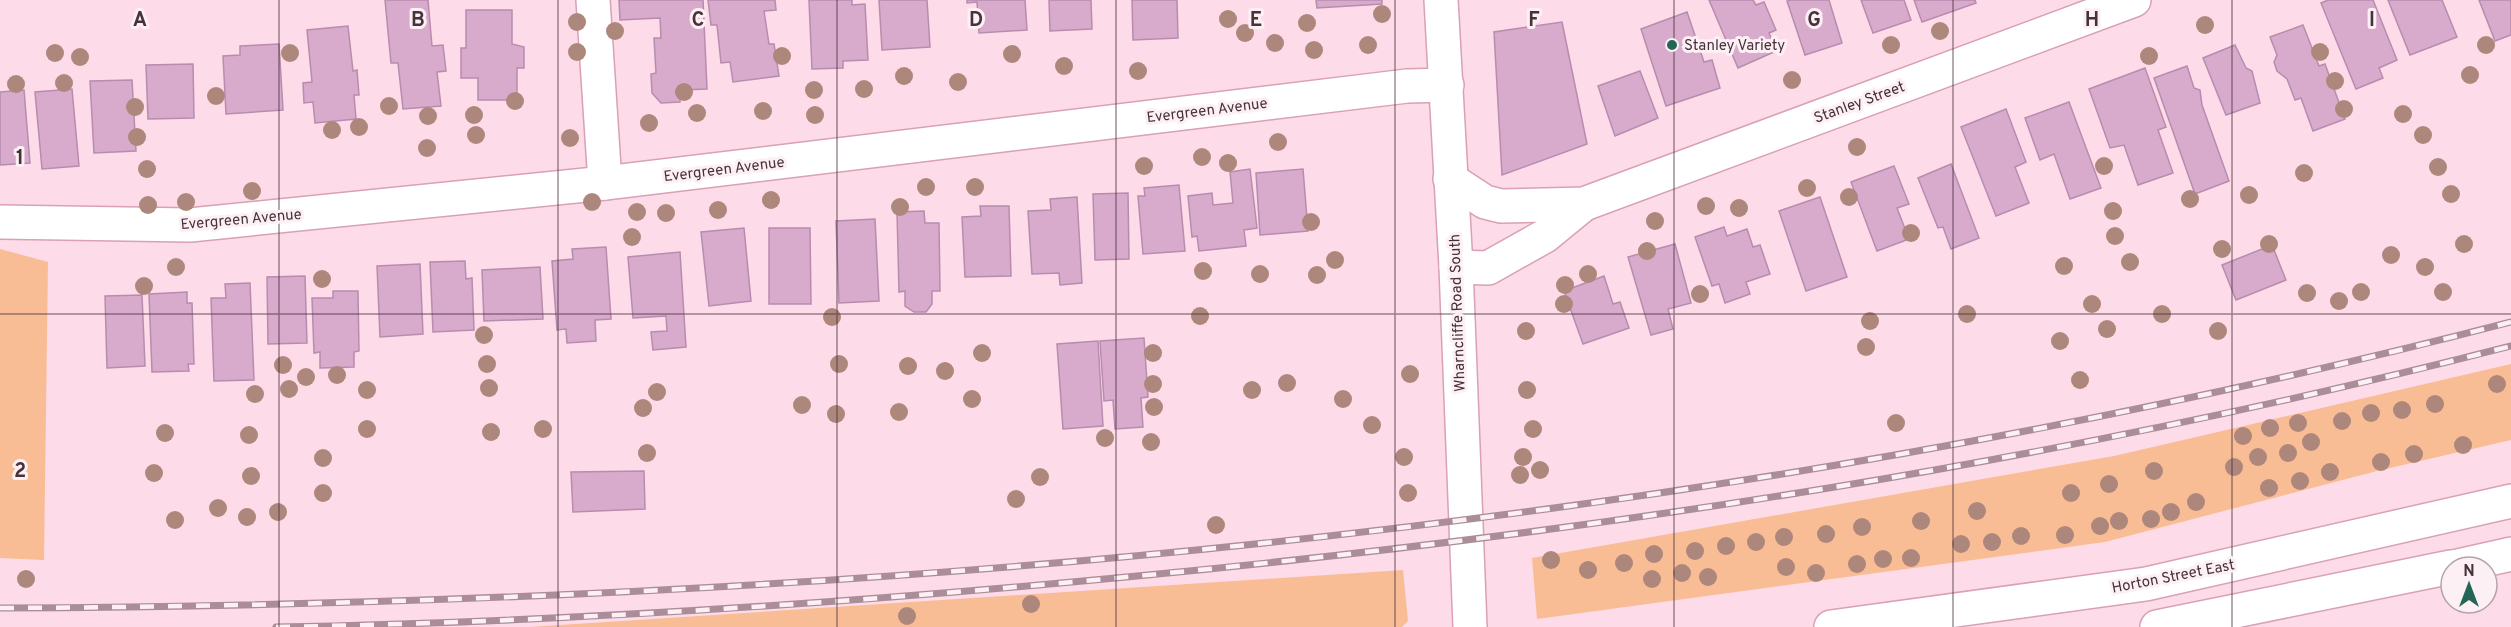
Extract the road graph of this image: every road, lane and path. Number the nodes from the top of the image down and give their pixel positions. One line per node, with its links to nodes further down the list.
1 (593, 0): 6 (main road)
2 (1442, 0): 4 (main road, Wharncliffe Road South)
3 (2134, 0): 7 (main road, Stanley Street)
4 (1447, 85): 5 (main road, Wharncliffe Road South); 6 (main road, Evergreen Avenue)
5 (1450, 179): 7 (main road, Stanley Street); 9 (main road, Wharncliffe Road South)
6 (605, 183): 8 (main road, Evergreen Avenue)
7 (1584, 204): 9 (main road, Stanley Street)
8 (0, 222)
9 (1456, 267): 12 (main road, Wharncliffe Road South)
10 (2511, 501): 13 (main road, Horton Street East)
11 (2439, 570): 14 (main road)
12 (1470, 627)
13 (1831, 627)
14 (2157, 627)

